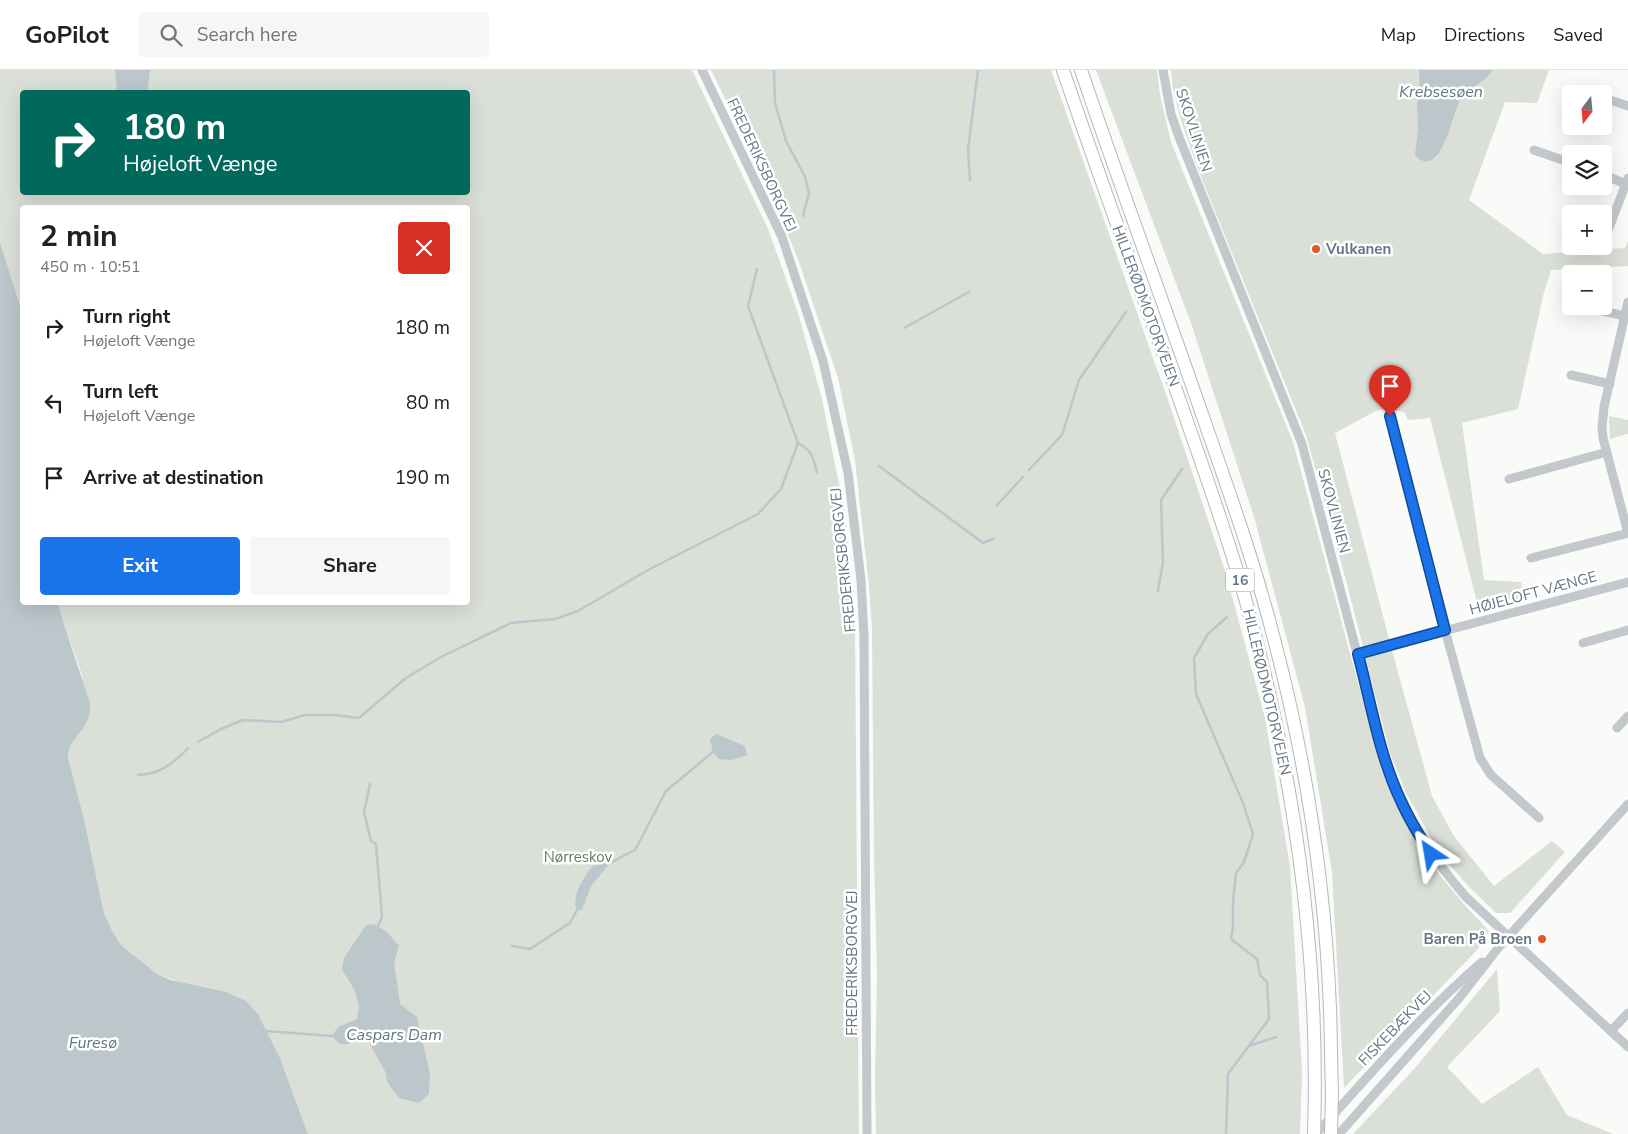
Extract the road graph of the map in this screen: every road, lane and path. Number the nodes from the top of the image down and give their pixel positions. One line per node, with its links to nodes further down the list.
1 (702, 70): 36 (street, FREDERIKSBORGVEJ)
2 (1063, 70): 37 (highway, HILLERØDMOTORVEJEN / 16)
3 (1080, 70): 38 (highway, HILLERØDMOTORVEJEN / 16, bridge)
4 (1163, 70): 26 (street, SKOVLINIEN)
5 (1612, 101): 6 (street)
6 (1628, 106)
7 (1534, 150): 8 (street)
8 (1562, 161)
9 (1612, 177): 10 (street)
10 (1627, 181): 11 (street)
11 (1612, 220)
12 (1628, 302): 14 (street)
13 (1612, 313): 14 (street)
14 (1624, 316): 16 (street)
15 (1571, 375): 16 (street)
16 (1610, 384): 18 (street)
17 (1390, 416): 23 (street)
18 (1607, 452): 19 (street); 20 (street)
19 (1509, 479)
20 (1628, 533): 21 (street)
21 (1531, 558)
22 (1628, 582): 23 (street, HØJELOFT VÆNGE)
23 (1445, 630): 26 (street, HØJELOFT VÆNGE); 30 (street)
24 (1628, 630): 25 (street)
25 (1583, 643)
26 (1358, 654): 31 (street, SKOVLINIEN)
27 (1628, 716): 28 (street)
28 (1617, 728)
29 (1628, 804): 31 (street, FISKEBÆKVEJ)
30 (1539, 818)
31 (1508, 937): 32 (street, FISKEBÆKVEJ); 34 (street, SKOVLINIEN)
32 (1499, 947): 37 (street, FISKEBÆKVEJ); 39 (street, FISKEBÆKVEJ)
33 (1628, 1012): 34 (street)
34 (1611, 1031): 35 (street, SKOVLINIEN)
35 (1628, 1047)
36 (867, 1134)
37 (1315, 1134)
38 (1331, 1134)
39 (1339, 1134)

